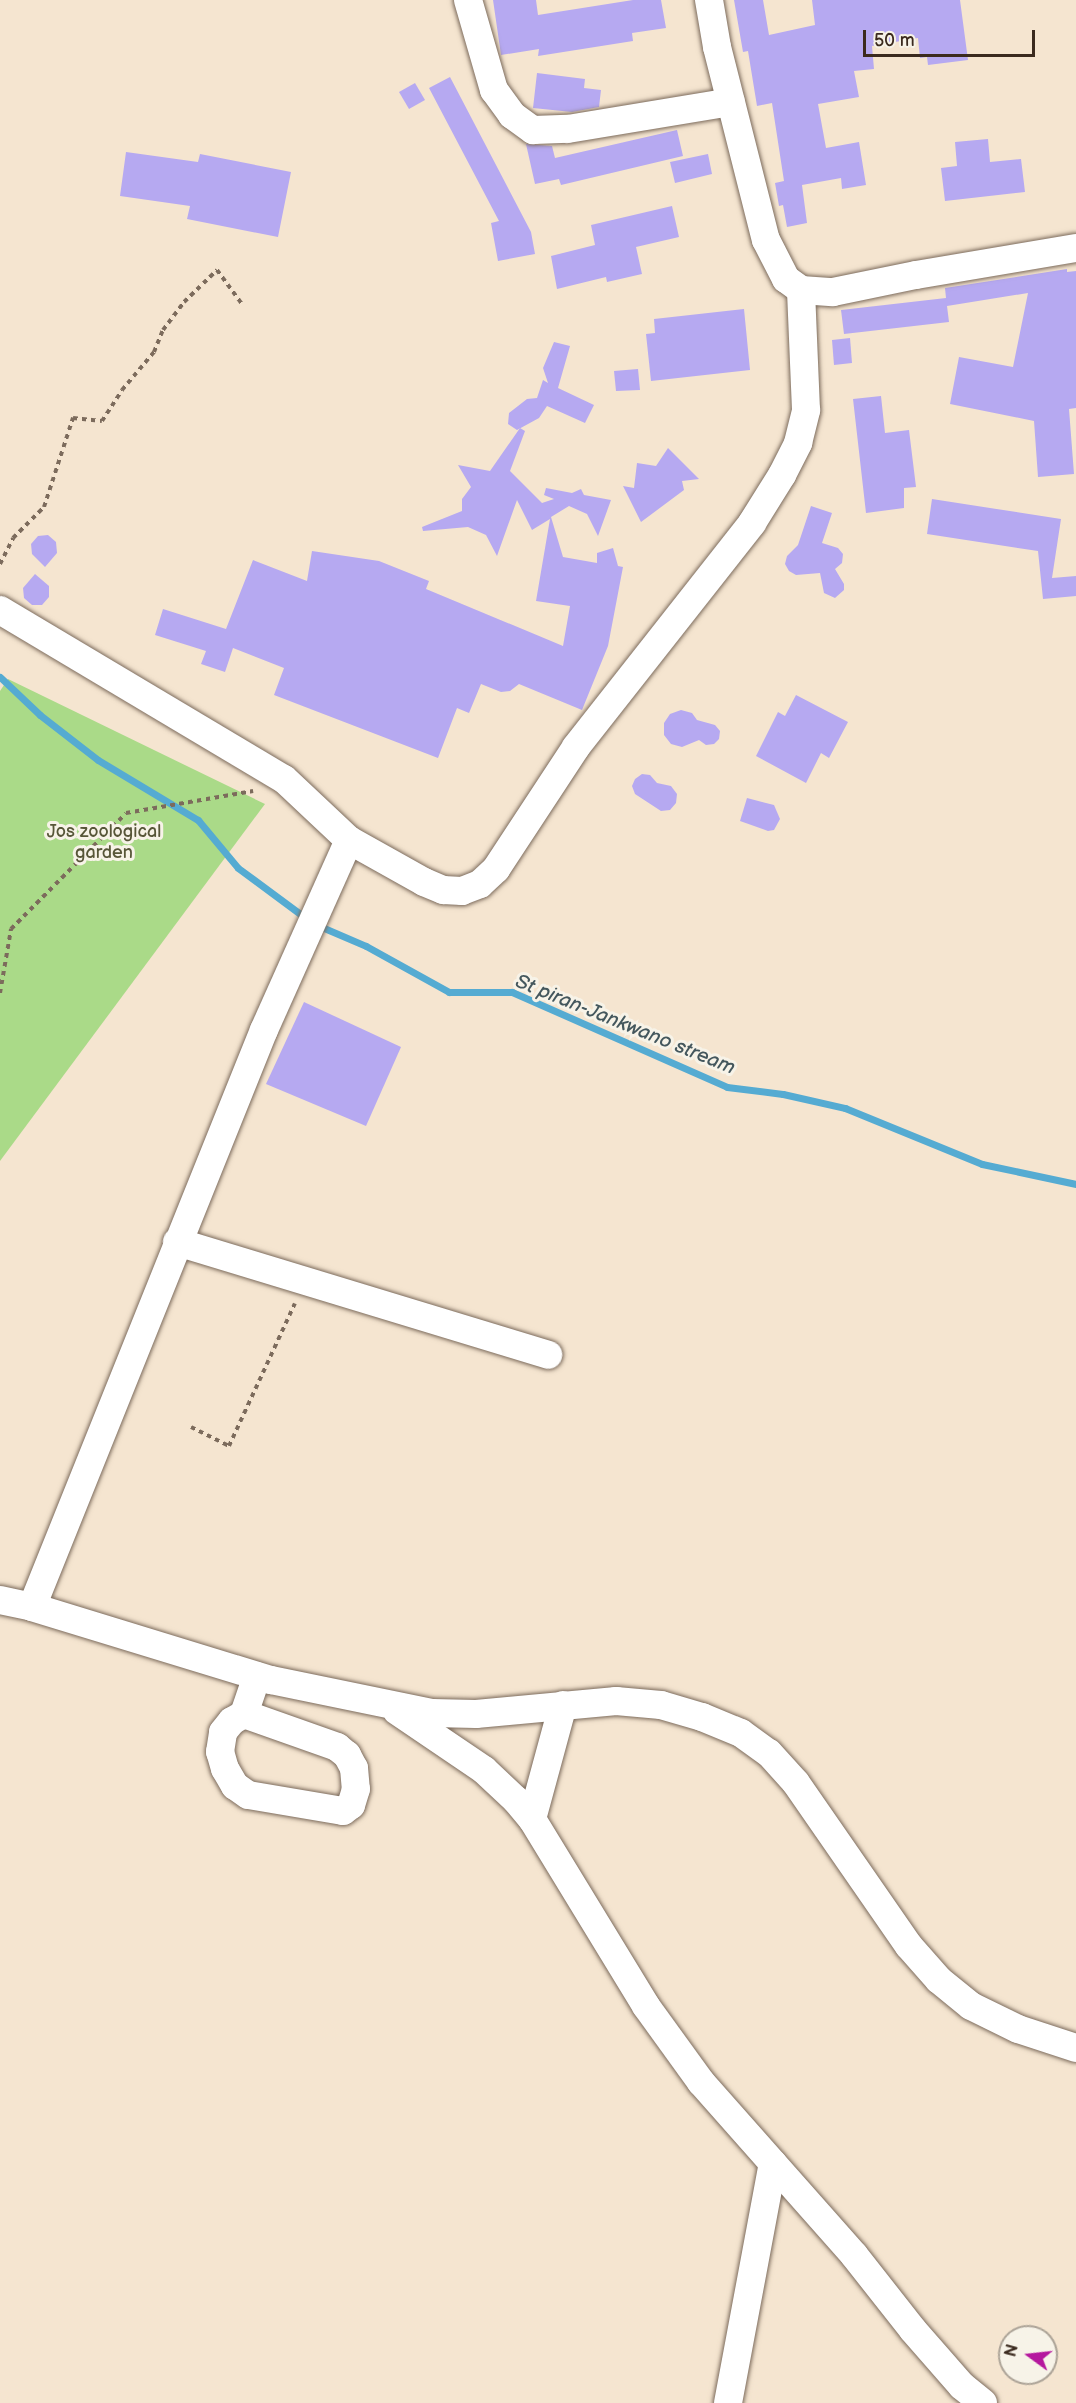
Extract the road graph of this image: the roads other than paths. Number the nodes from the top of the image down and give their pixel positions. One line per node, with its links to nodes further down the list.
1 (468, 0): 3 (street)
2 (709, 0): 3 (street)
3 (731, 102): 5 (street)
4 (1076, 248): 5 (street)
5 (801, 290): 7 (street)
6 (0, 610): 7 (street)
7 (349, 840): 8 (street)
8 (177, 1242): 9 (street); 11 (street)
9 (548, 1355)
10 (0, 1600): 11 (street)
11 (32, 1607): 12 (street)
12 (257, 1676): 13 (street); 15 (street)
13 (385, 1703): 14 (street); 16 (street)
14 (563, 1705): 16 (street); 17 (street)
15 (244, 1714): 15 (street)
16 (532, 1819): 18 (street)
17 (1076, 2048)
18 (773, 2163): 19 (street); 20 (street)
19 (728, 2403)
20 (983, 2403)

